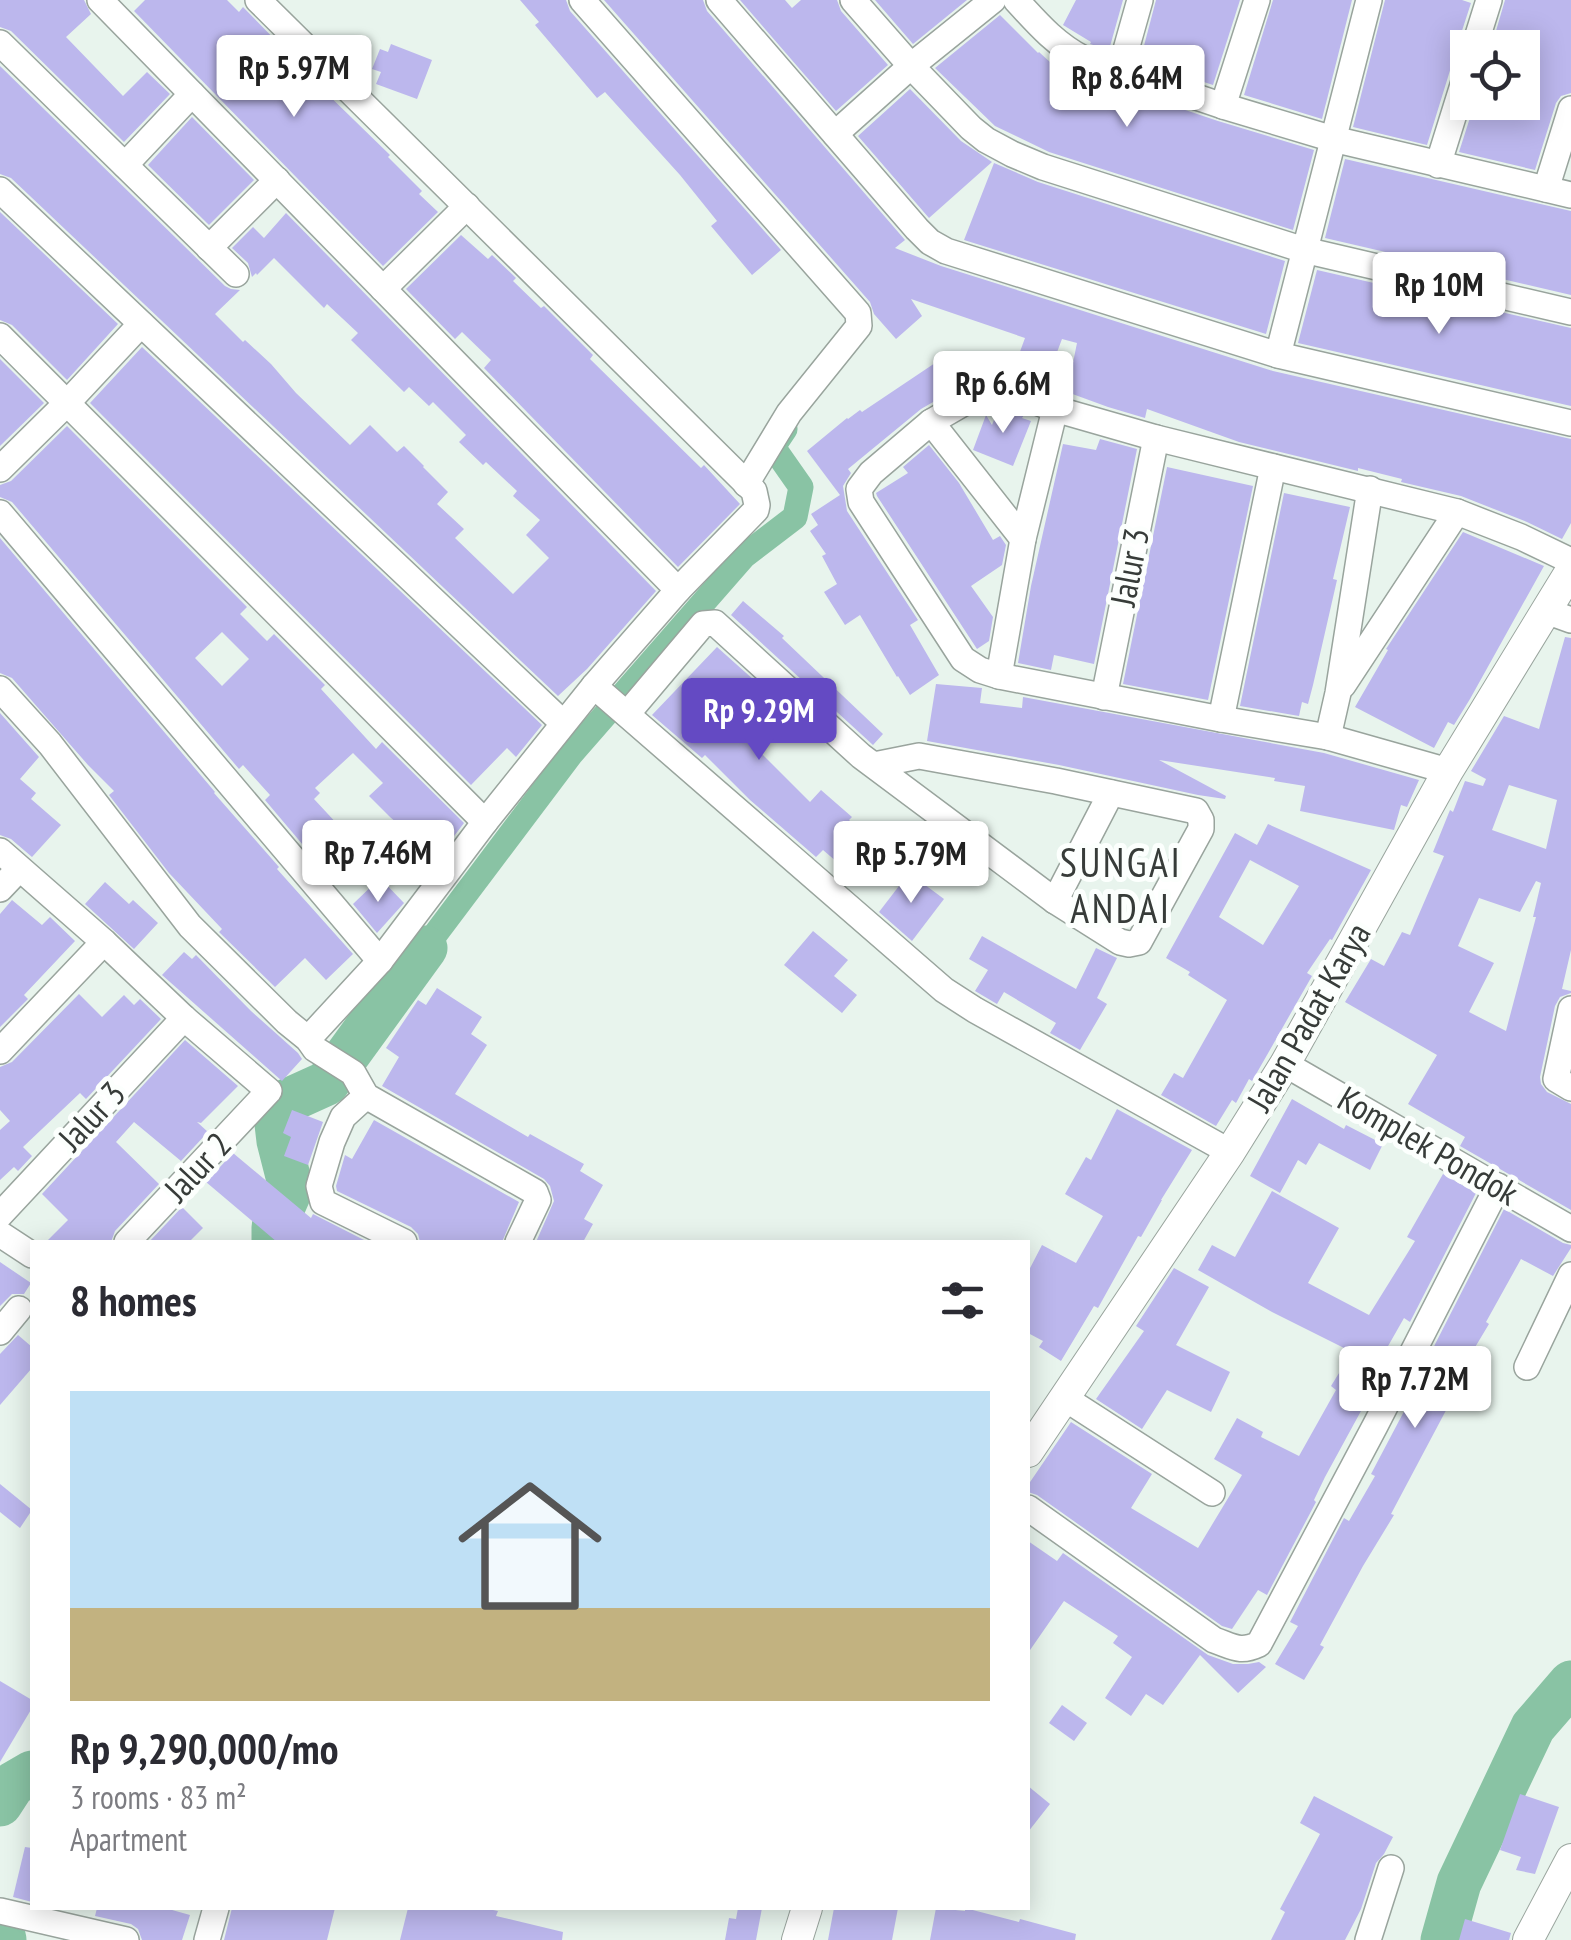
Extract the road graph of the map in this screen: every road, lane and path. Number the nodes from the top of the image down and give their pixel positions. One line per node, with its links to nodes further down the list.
1 (258, 0): 27 (street)
2 (582, 0): 43 (street)
3 (720, 0): 20 (street)
4 (854, 0): 14 (street)
5 (993, 0): 14 (street)
6 (1016, 0): 15 (street)
7 (1140, 0): 15 (street)
8 (1257, 0): 17 (street)
9 (1369, 0): 21 (street)
10 (1488, 0): 12 (street)
11 (107, 2): 16 (street)
12 (1479, 30)
13 (0, 43): 22 (street)
14 (911, 66): 20 (street); 29 (street)
15 (1120, 72): 17 (street)
16 (192, 94): 22 (street); 24 (street)
17 (1223, 106): 21 (street)
18 (1571, 109): 26 (street)
19 (1452, 120): 23 (street)
20 (835, 134): 35 (street)
21 (1332, 139): 23 (street); 29 (street)
22 (125, 165): 28 (street)
23 (1438, 166): 26 (street)
24 (277, 180): 28 (street); 31 (street)
25 (0, 190): 33 (street)
26 (1559, 192)
27 (467, 206): 31 (street); 43 (street)
28 (209, 248): 30 (street)
29 (1304, 250): 32 (street); 35 (street)
30 (236, 274)
31 (384, 289): 50 (street)
32 (1571, 312)
33 (141, 324): 36 (street); 58 (street)
34 (0, 336): 36 (street)
35 (1278, 354): 39 (street)
36 (68, 402): 42 (street); 63 (street)
37 (1055, 409): 38 (street); 40 (street); 47 (street)
38 (931, 422): 47 (street); 52 (street)
39 (1571, 423)
40 (1156, 438): 41 (street); 55 (street, Jalur 3)
41 (1272, 466): 44 (street); 57 (street)
42 (0, 469)
43 (746, 484): 50 (street)
44 (1370, 489): 46 (street); 54 (street)
45 (0, 512): 68 (street)
46 (1456, 512): 48 (street); 54 (street)
47 (1023, 539): 52 (street)
48 (1571, 560)
49 (1571, 570): 51 (street, Jalan Padat Karya)
50 (678, 590): 56 (street)
51 (1558, 615): 61 (street, Jalan Padat Karya)
52 (1000, 676): 55 (street)
53 (0, 689): 71 (street)
54 (1338, 693): 59 (street)
55 (1104, 696): 57 (street)
56 (612, 702): 58 (street); 60 (street); 76 (street)
57 (1221, 719): 59 (street)
58 (563, 723): 63 (street)
59 (1328, 737): 61 (street)
60 (874, 765): 62 (street); 66 (street)
61 (1448, 771): 73 (street, Jalan Padat Karya)
62 (1111, 793): 66 (street); 66 (street)
63 (485, 822): 68 (street)
64 (10, 860): 65 (street); 67 (street)
65 (0, 890)
66 (1055, 901)
67 (104, 942): 70 (street); 72 (street)
68 (380, 960): 71 (street)
69 (1571, 1009): 74 (street)
70 (184, 1018): 78 (street, Jalur 3); 81 (street, Jalur 2)
71 (317, 1048): 75 (street)
72 (0, 1051)
73 (1285, 1064): 76 (street, Jalan Padat Karya); 77 (street, Komplek Pondok)
74 (1563, 1084)
75 (366, 1096): 82 (street); 83 (street)
76 (1230, 1152): 89 (street, Jalan Padat Karya)
77 (1498, 1186): 79 (street, Komplek Pondok); 92 (street)
78 (0, 1215)
79 (1571, 1228)
80 (0, 1234): 84 (street)
81 (129, 1240)
82 (400, 1240)
83 (519, 1240)
84 (30, 1254)
85 (1571, 1275): 88 (street)
86 (19, 1309): 87 (street)
87 (0, 1332)
88 (1527, 1367)
89 (1066, 1398): 90 (street, Jalan Padat Karya); 91 (street)
90 (1030, 1449)
91 (1212, 1492)
92 (1030, 1509)
93 (1391, 1868): 102 (street)
94 (1566, 1877): 103 (street)
95 (215, 1910): 100 (street)
96 (805, 1910): 101 (street)
97 (1, 1912): 98 (street)
98 (86, 1919): 99 (street)
99 (126, 1940)
100 (207, 1940)
101 (797, 1940)
102 (1368, 1940)
103 (1528, 1940)

